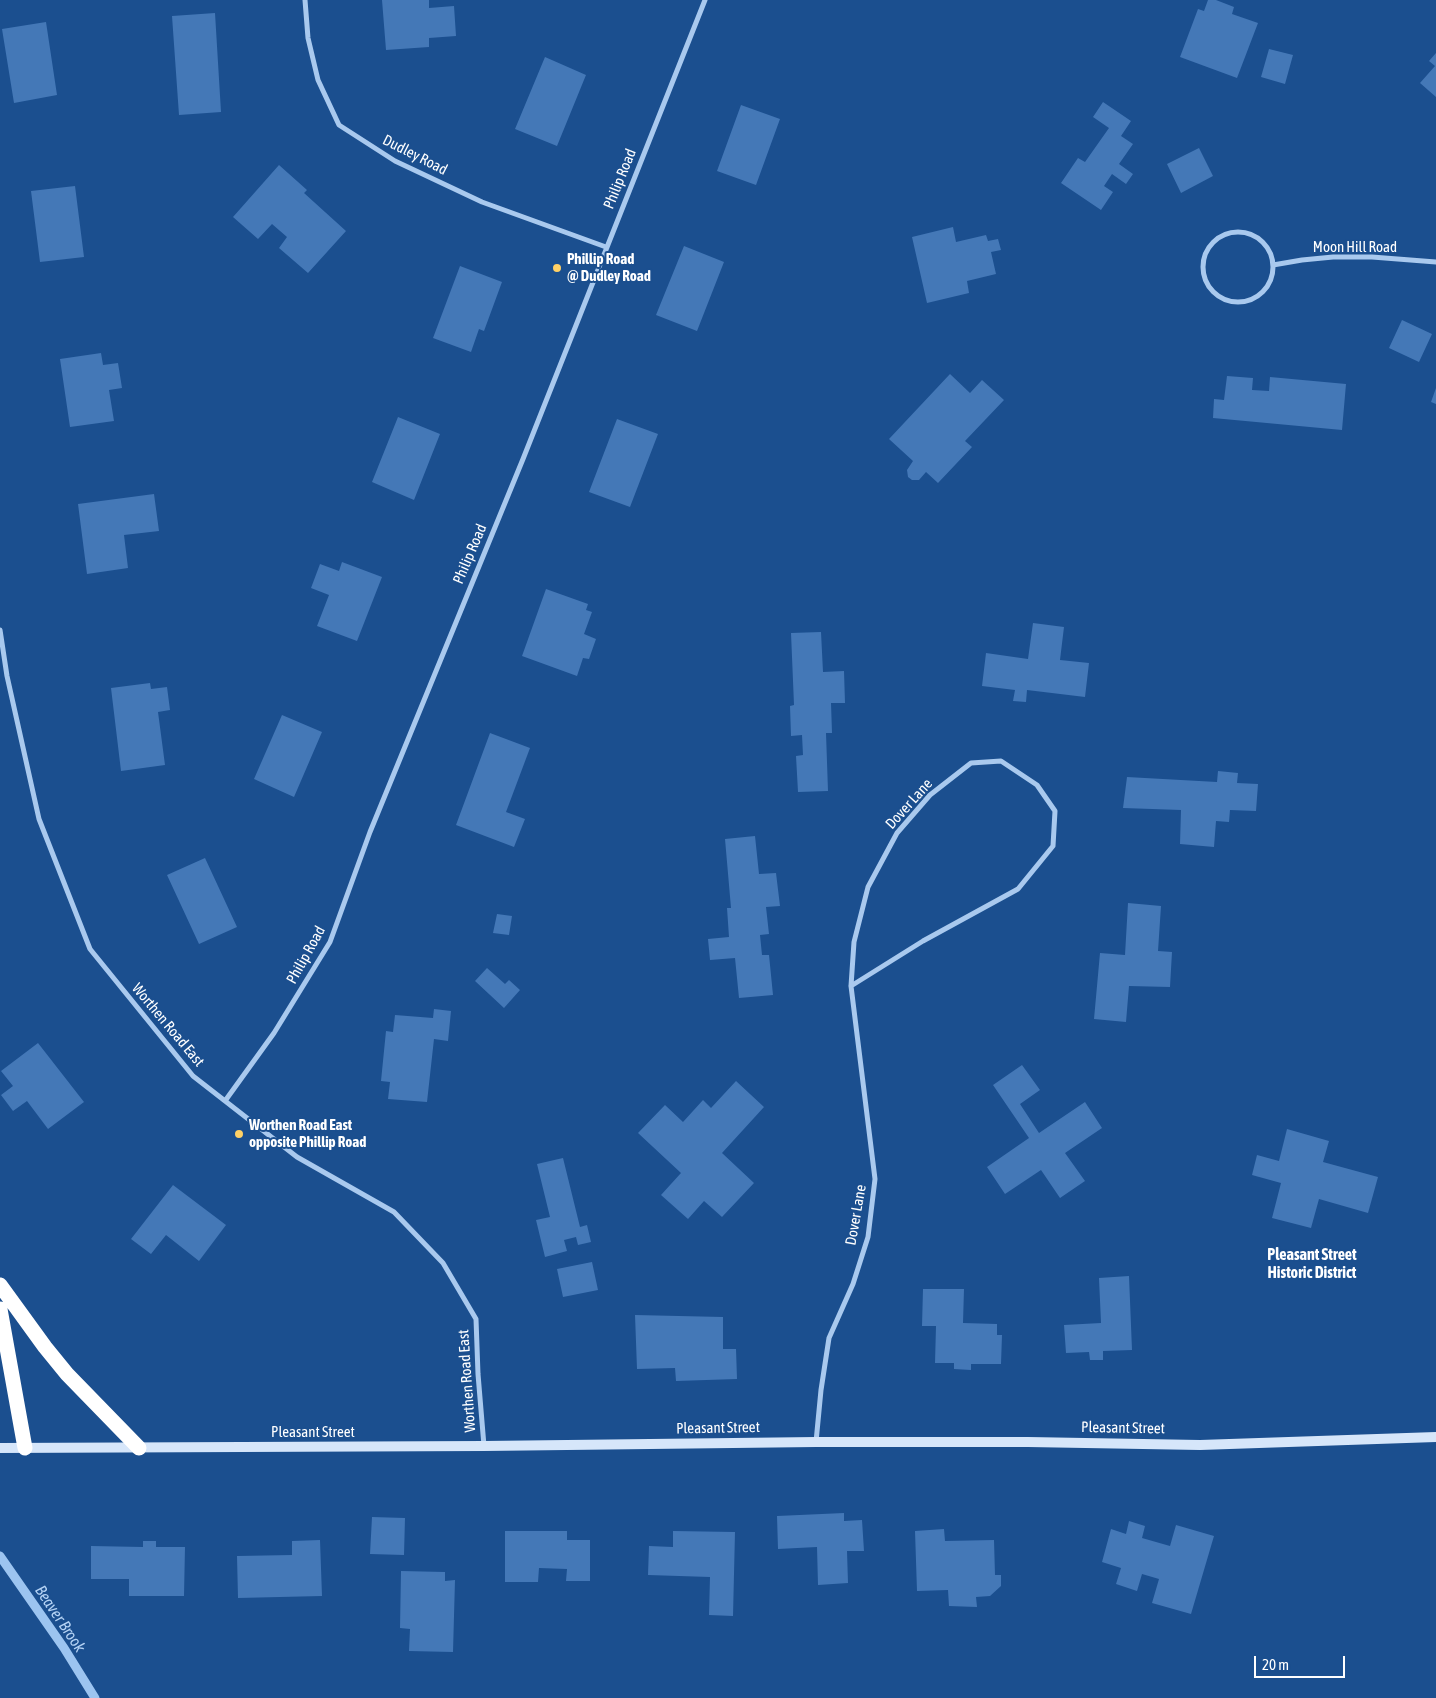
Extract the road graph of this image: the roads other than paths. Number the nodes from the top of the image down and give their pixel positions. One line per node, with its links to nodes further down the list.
1 (305, 0): 3 (street, Dudley Road)
2 (705, 0): 3 (street, Philip Road)
3 (606, 247): 8 (street, Philip Road)
4 (1436, 262): 5 (street, Moon Hill Road)
5 (1273, 265): 5 (street)
6 (0, 630): 8 (street, Worthen Road East)
7 (851, 986): 7 (street, Dover Lane); 12 (street, Dover Lane)
8 (225, 1101): 13 (street, Worthen Road East)
9 (0, 1285): 16 (highway)
10 (0, 1310): 15 (highway)
11 (1436, 1437): 12 (street, Pleasant Street)
12 (816, 1442): 13 (street, Pleasant Street)
13 (484, 1446): 16 (street, Pleasant Street)
14 (0, 1448): 15 (street, Pleasant Street)
15 (25, 1448): 16 (street, Pleasant Street)
16 (139, 1448)

